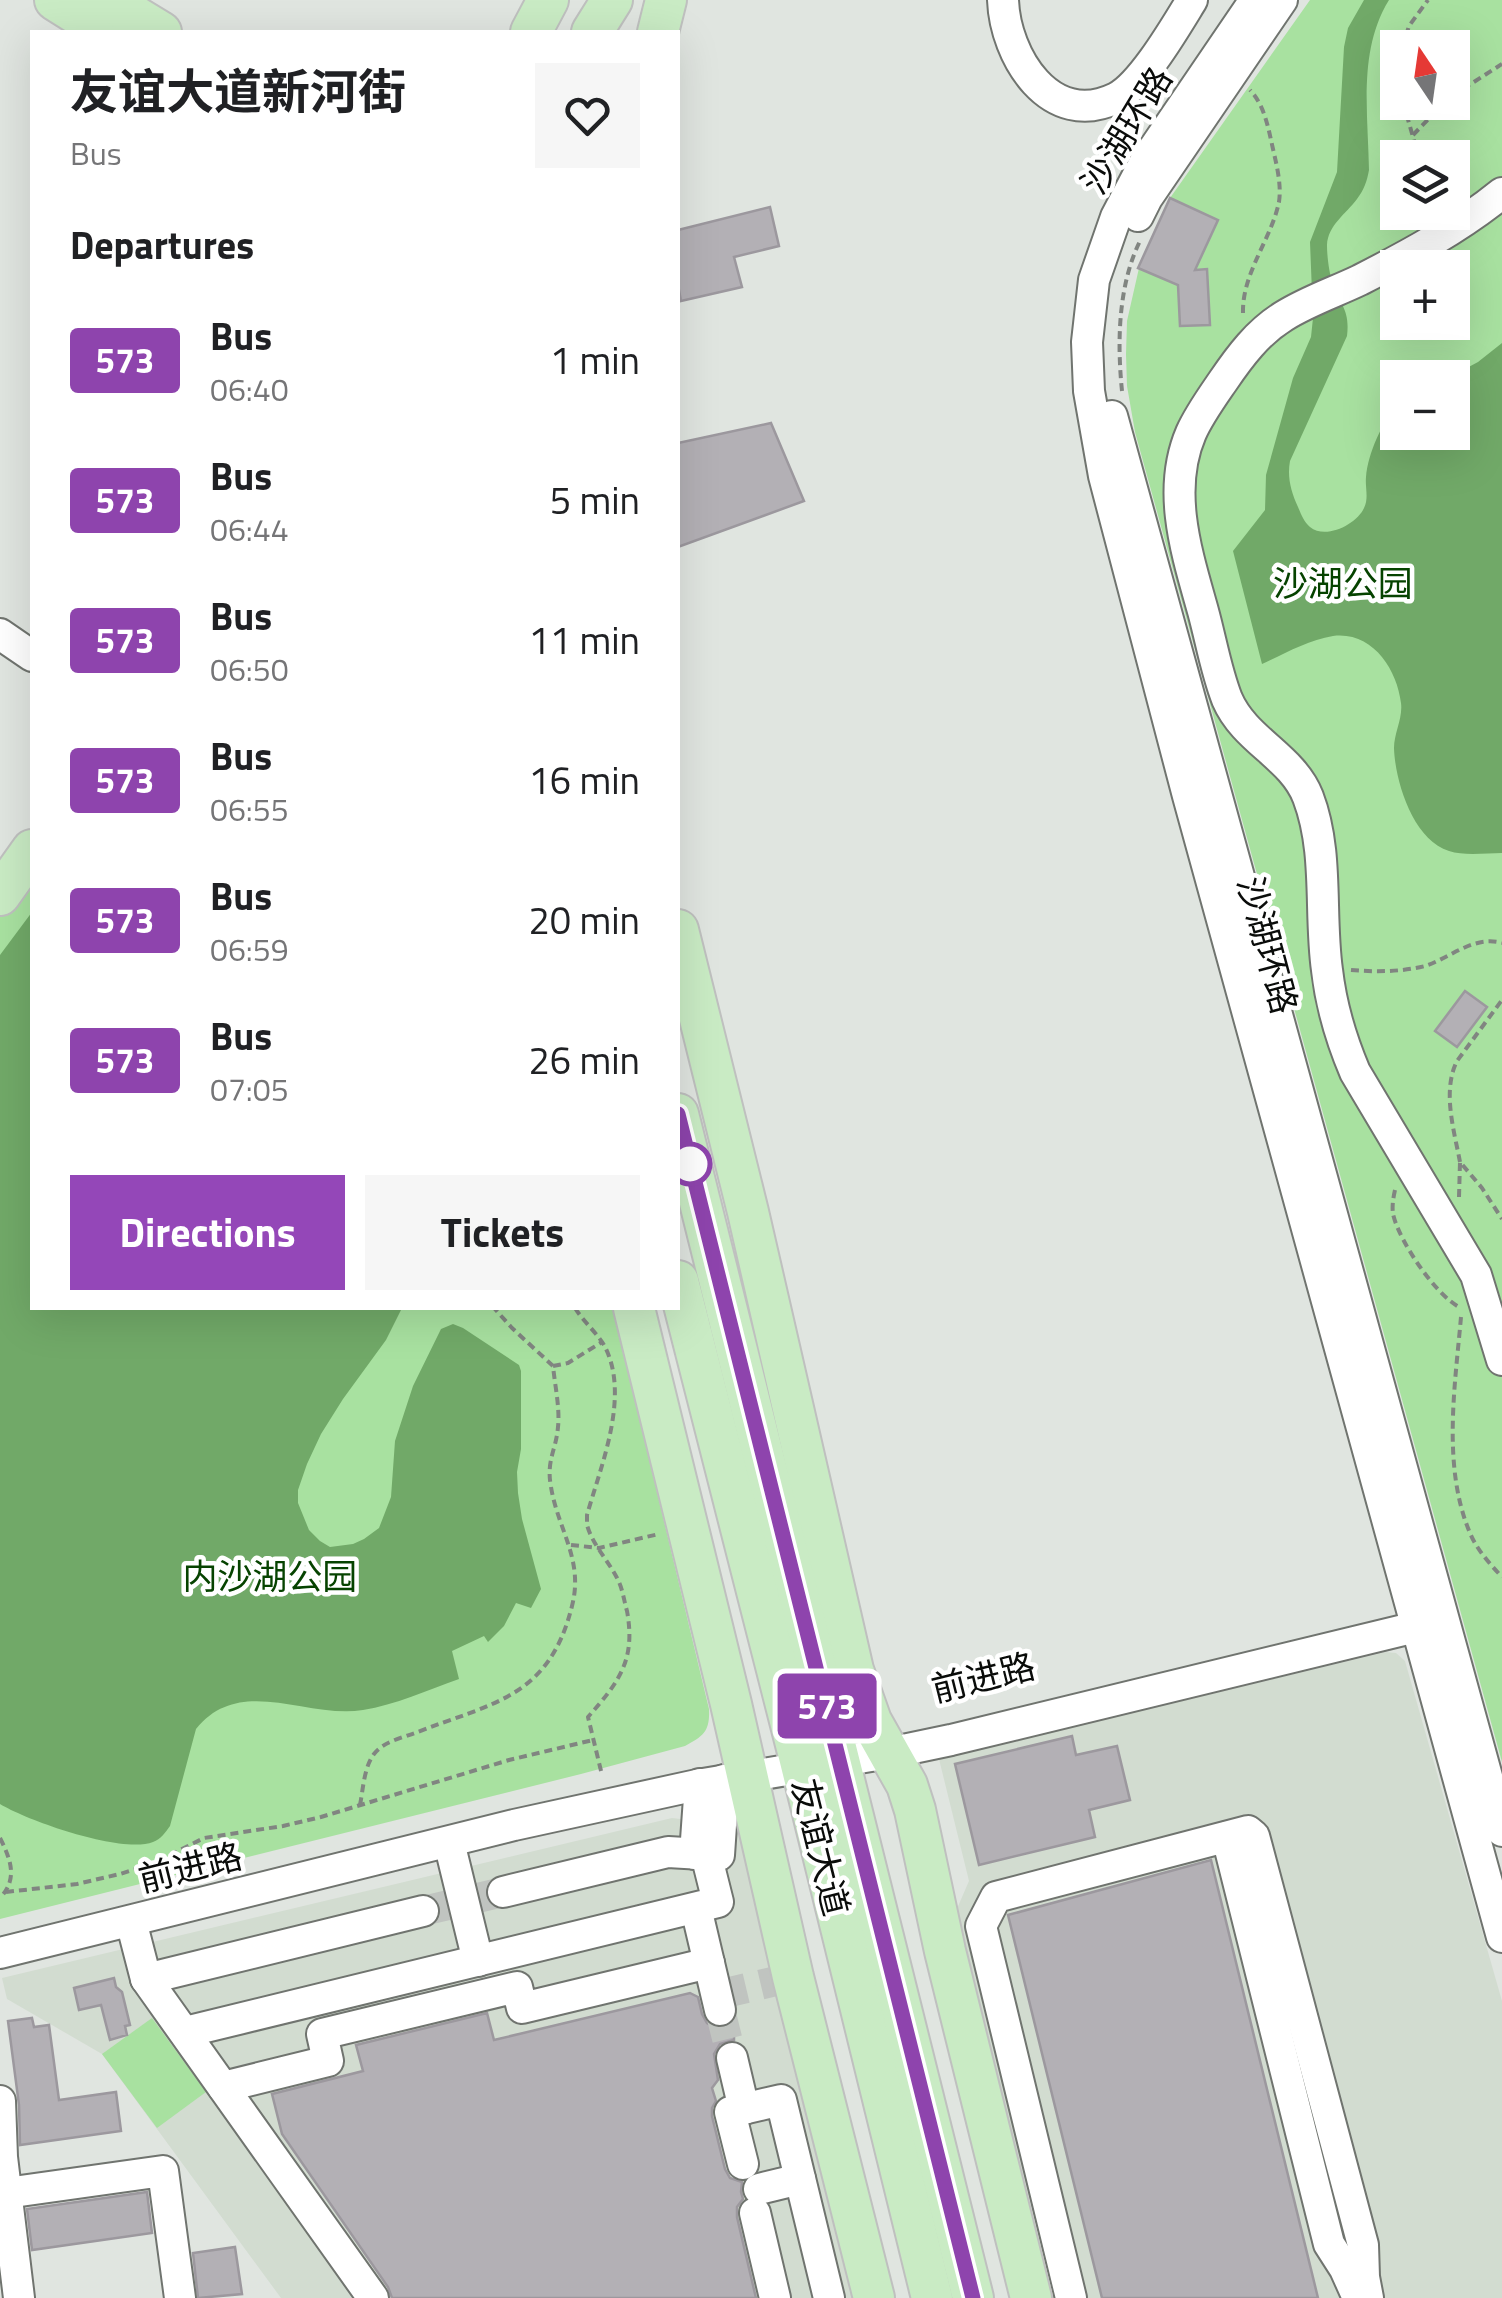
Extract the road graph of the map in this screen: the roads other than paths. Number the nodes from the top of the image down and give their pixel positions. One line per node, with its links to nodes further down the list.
1 (55, 0): 12 (main road)
2 (108, 0): 13 (main road)
3 (548, 0): 14 (main road)
4 (580, 0): 15 (main road)
5 (612, 0): 16 (main road)
6 (632, 0): 17 (main road)
7 (666, 0): 18 (main road)
8 (1003, 0): 9 (street)
9 (1192, 0)
10 (1255, 0): 31 (street, 沙湖环路)
11 (1282, 0): 36 (street, 沙湖环路)
12 (103, 30)
13 (157, 30)
14 (532, 30)
15 (563, 30)
16 (593, 30)
17 (622, 30)
18 (658, 30)
19 (1502, 193): 30 (street)
20 (0, 634): 21 (street)
21 (30, 655)
22 (0, 656): 23 (street)
23 (30, 677)
24 (30, 853): 25 (main road)
25 (0, 895)
26 (680, 938): 32 (main road)
27 (680, 1123): 33 (main road, 友谊大道)
28 (680, 1288): 33 (main road, 友谊大道)
29 (634, 1310): 34 (main road)
30 (1502, 1360)
31 (1414, 1619): 32 (street, 前进路); 45 (street, 沙湖环路)
32 (885, 1745): 33 (street, 前进路); 41 (main road)
33 (819, 1754): 34 (street, 前进路); 52 (main road, 友谊大道); 66 (main road, 友谊大道)
34 (729, 1774): 35 (street, 前进路); 35 (street, 前进路); 39 (street); 57 (main road)
35 (514, 1825): 38 (street, 前进路)
36 (1502, 1830)
37 (1227, 1837): 49 (street); 76 (street); 77 (street)
38 (449, 1842): 44 (street, 前进路); 47 (street)
39 (701, 1854): 40 (street); 42 (street)
40 (503, 1892)
41 (934, 1898): 51 (main road); 52 (main road)
42 (696, 1908): 47 (street); 48 (street)
43 (423, 1911): 50 (street)
44 (141, 1918): 46 (street, 前进路); 50 (street)
45 (1502, 1937)
46 (0, 1953)
47 (478, 1961): 54 (street)
48 (709, 1963): 53 (street); 56 (street)
49 (992, 1972): 51 (street); 75 (street)
50 (156, 1976): 54 (street)
51 (952, 1981): 61 (main road)
52 (901, 2005): 62 (main road, 友谊大道)
53 (720, 2010)
54 (184, 2032): 56 (street)
55 (732, 2058): 60 (street)
56 (223, 2087): 69 (street)
57 (822, 2090): 58 (street); 72 (main road)
58 (781, 2100): 60 (street); 63 (street)
59 (0, 2101): 65 (street)
60 (744, 2108): 64 (street)
61 (993, 2144): 62 (main road); 74 (main road)
62 (938, 2156): 73 (main road, 友谊大道)
63 (800, 2180): 64 (street); 71 (street)
64 (752, 2189): 70 (street)
65 (6, 2193): 67 (street); 68 (street)
66 (931, 2297)
67 (19, 2298)
68 (180, 2298)
69 (374, 2298)
70 (775, 2298)
71 (829, 2298)
72 (874, 2298)
73 (973, 2298)
74 (1031, 2298)
75 (1071, 2298)
76 (1358, 2298)
77 (1368, 2298)

